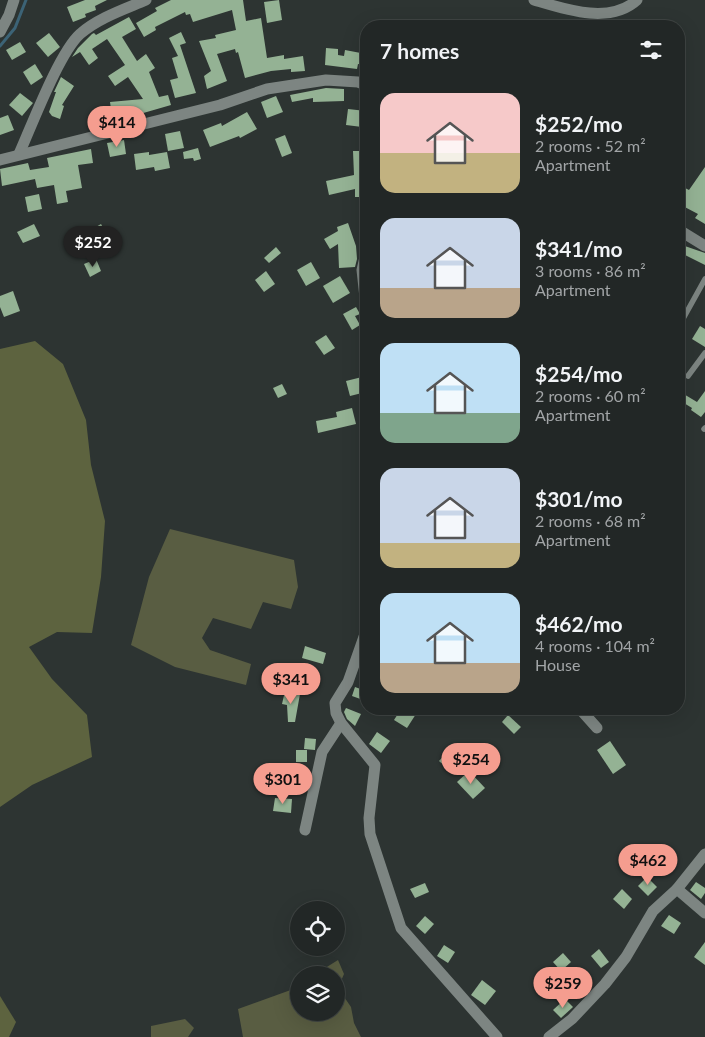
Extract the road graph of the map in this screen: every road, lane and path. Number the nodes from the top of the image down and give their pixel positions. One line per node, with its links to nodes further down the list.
1 (14, 0): 5 (street)
2 (146, 0): 7 (street)
3 (534, 0): 4 (street)
4 (637, 0)
5 (0, 32)
6 (360, 83): 7 (street)
7 (19, 154): 8 (street)
8 (0, 160)
9 (685, 234): 10 (street)
10 (705, 246)
11 (705, 279): 12 (lane)
12 (685, 315)
13 (705, 353): 14 (lane)
14 (688, 376)
15 (360, 648): 17 (street)
16 (586, 715): 18 (street)
17 (341, 723): 19 (street); 23 (street)
18 (598, 728)
19 (305, 830)
20 (705, 854): 21 (street)
21 (677, 889): 22 (street); 24 (street)
22 (705, 913)
23 (497, 1037)
24 (549, 1037)

